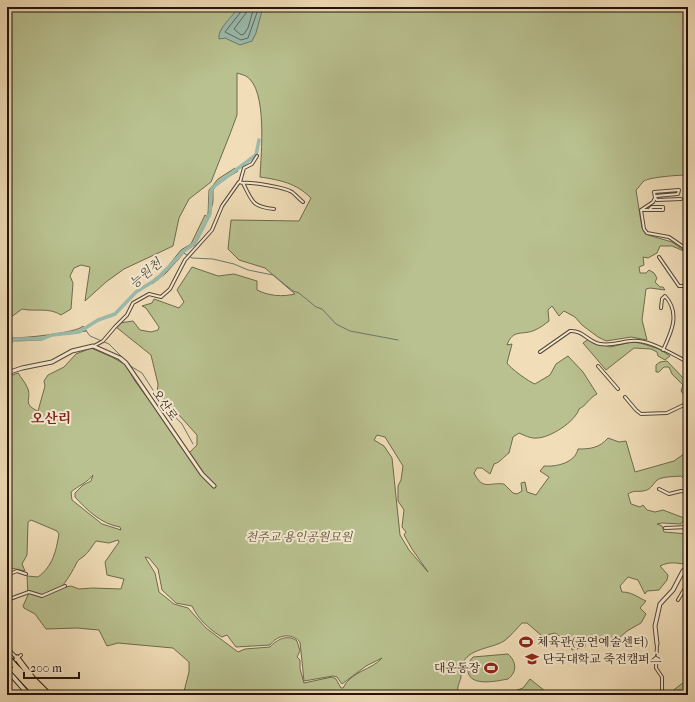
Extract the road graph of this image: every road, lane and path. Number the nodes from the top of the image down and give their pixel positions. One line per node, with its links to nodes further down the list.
1 (257, 156): 2 (street)
2 (242, 182): 5 (street); 6 (street); 13 (street)
3 (655, 198): 3 (street); 4 (street); 8 (street)
4 (681, 199)
5 (303, 202)
6 (274, 209)
7 (650, 209): 7 (street); 8 (street)
8 (642, 210): 9 (street)
9 (688, 250)
10 (659, 257): 11 (street)
11 (688, 283)
12 (661, 308): 14 (street)
13 (93, 346): 18 (street); 22 (street, 오산로)
14 (663, 350): 15 (street); 16 (street)
15 (540, 352)
16 (688, 362)
17 (598, 366): 19 (street)
18 (7, 373)
19 (618, 389)
20 (625, 397): 21 (street)
21 (688, 403)
22 (214, 486)
23 (659, 489): 24 (street)
24 (688, 492)
25 (688, 527): 26 (street)
26 (665, 528)
27 (688, 566): 34 (street)
28 (26, 574): 29 (street)
29 (7, 575)
30 (688, 583): 33 (street)
31 (65, 586): 32 (street)
32 (7, 600)
33 (678, 600)
34 (656, 644): 39 (street)
35 (7, 648): 36 (street)
36 (19, 657): 38 (street); 43 (highway)
37 (8, 660): 38 (highway)
38 (10, 668): 40 (main road); 41 (highway); 42 (highway)
39 (662, 694)
40 (29, 695)
41 (37, 695)
42 (44, 695)
43 (49, 695)

